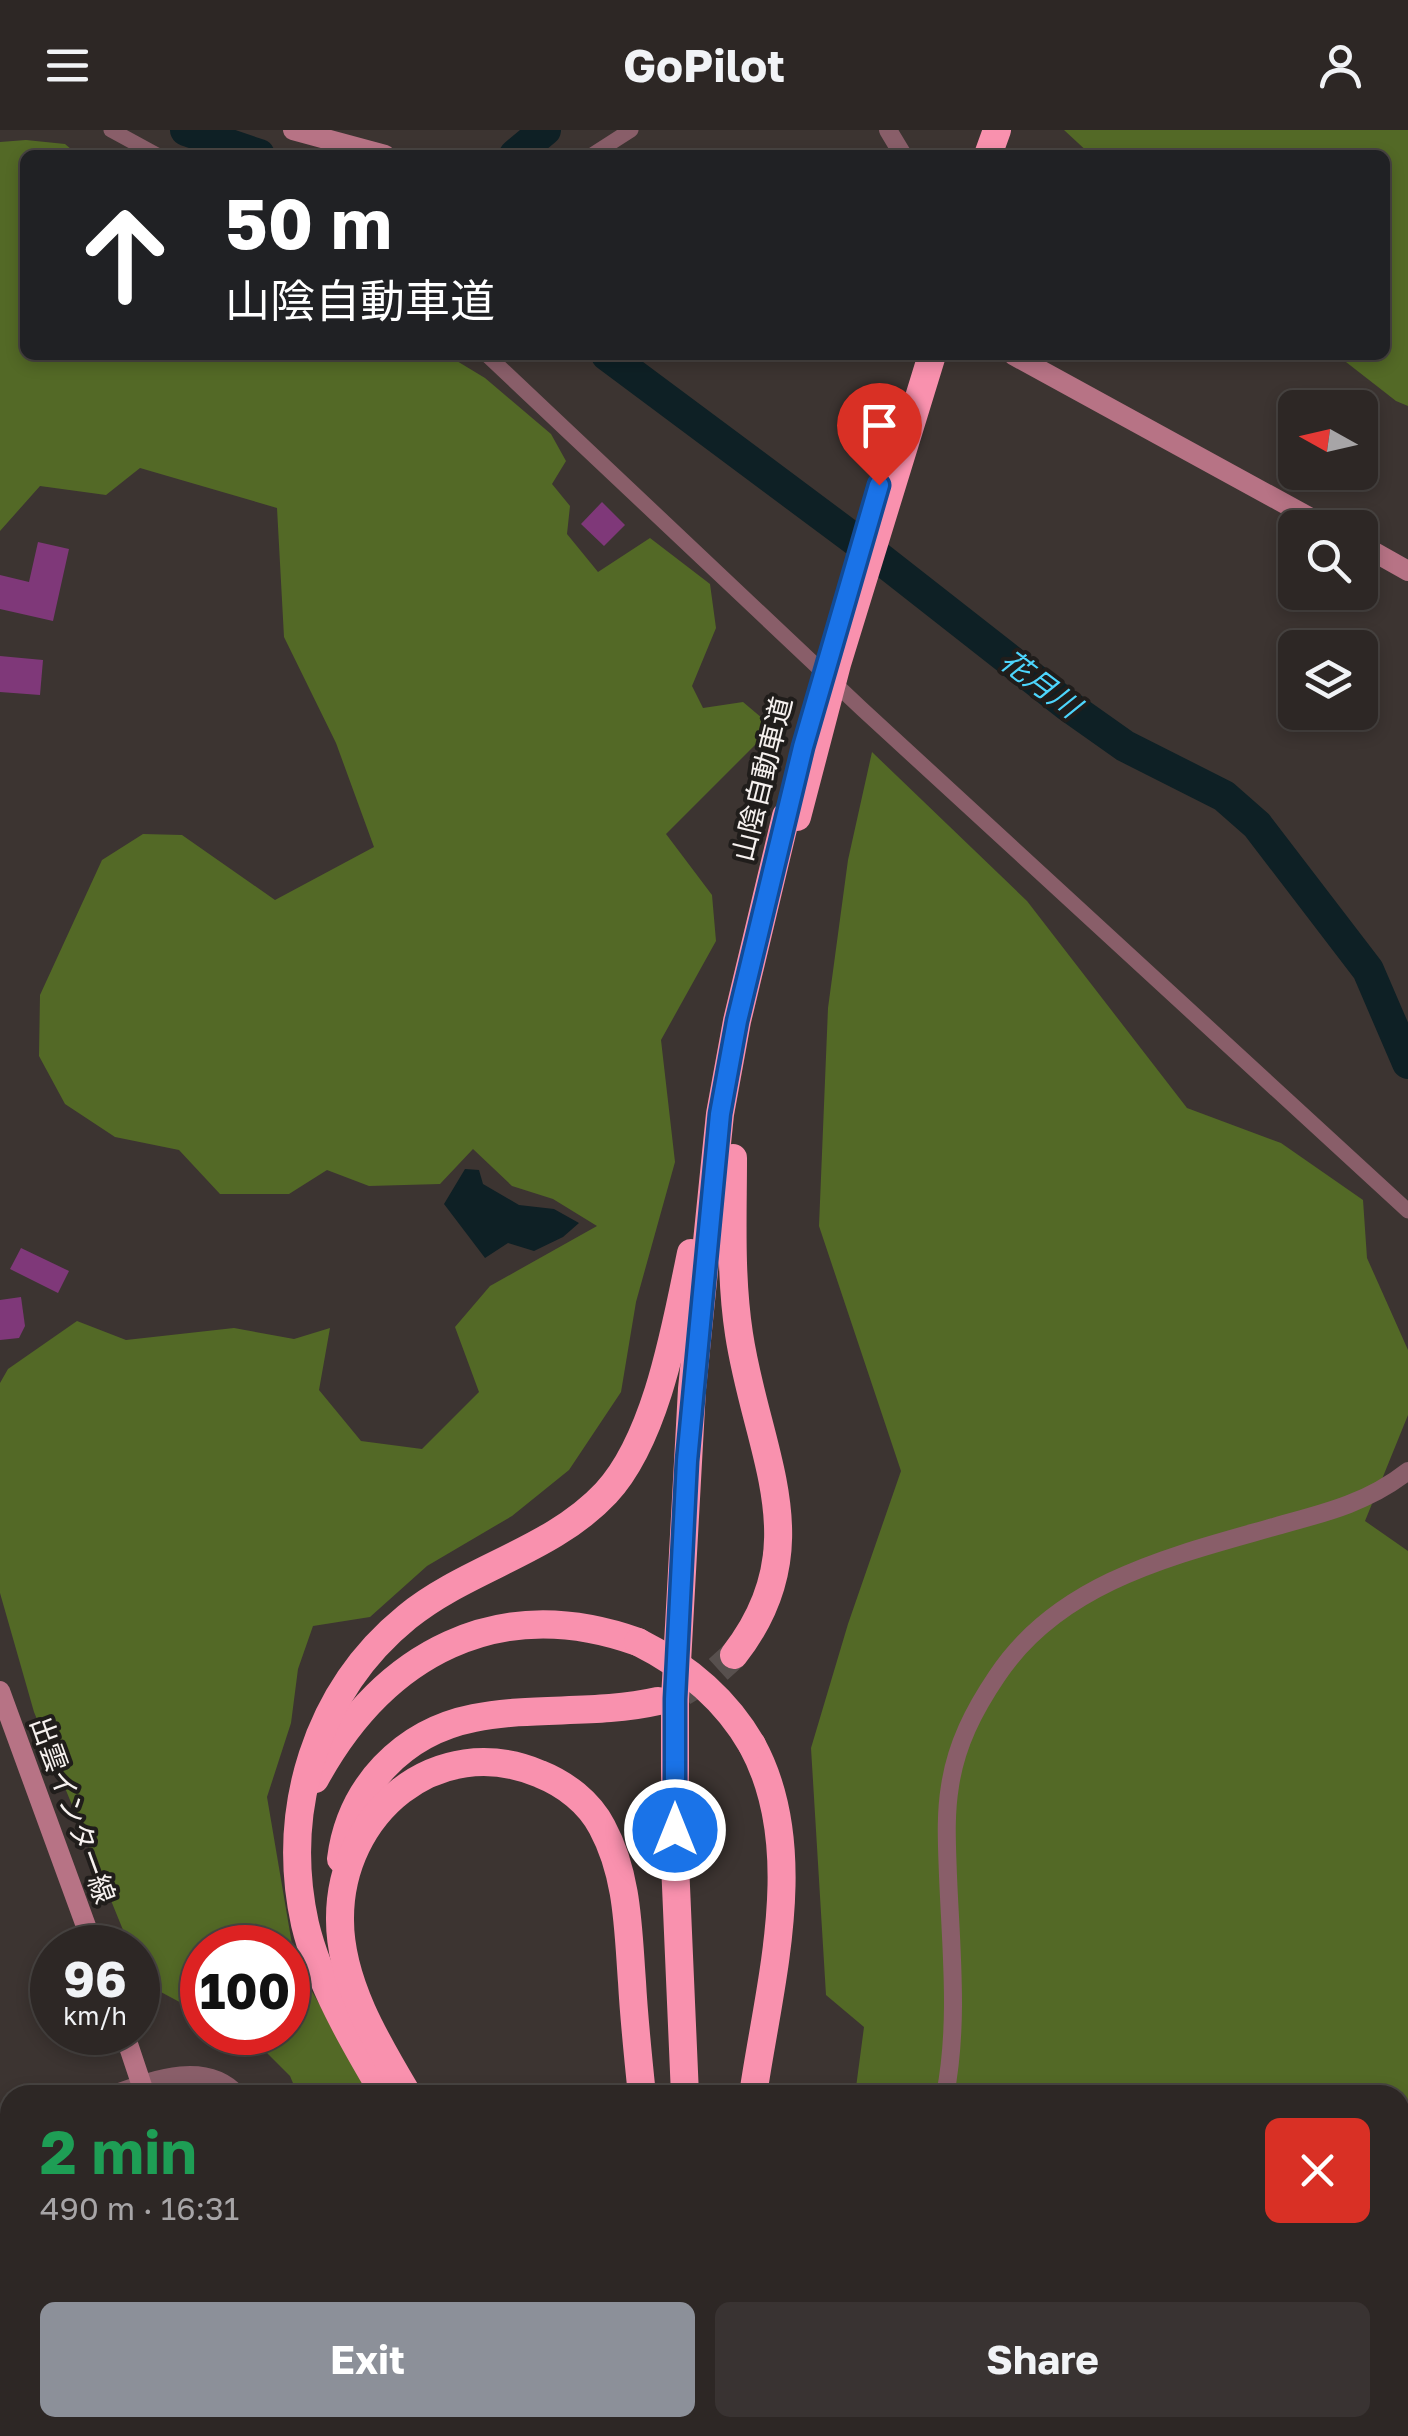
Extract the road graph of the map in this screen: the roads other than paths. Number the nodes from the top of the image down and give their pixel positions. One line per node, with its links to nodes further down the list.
1 (111, 130): 4 (street)
2 (293, 130): 5 (main road)
3 (631, 130): 6 (street)
4 (147, 150)
5 (367, 150)
6 (600, 150)
7 (492, 360): 16 (street)
8 (918, 360): 14 (highway, 山陰自動車道)
9 (930, 360): 14 (highway, 山陰自動車道, bridge)
10 (1023, 360): 11 (main road)
11 (1296, 510)
12 (1378, 554): 13 (main road)
13 (1408, 570)
14 (792, 816): 15 (highway, 山陰自動車道)
15 (726, 1115): 18 (highway); 20 (highway, 山陰自動車道); 21 (highway)
16 (1408, 1211)
17 (1408, 1471): 33 (street)
18 (734, 1655)
19 (0, 1691): 23 (main road, 出雲インター線)
20 (667, 1691): 22 (highway); 31 (highway, 山陰自動車道)
21 (300, 1817): 28 (highway); 32 (highway, bridge)
22 (340, 1919): 29 (highway); 30 (highway)
23 (86, 1925)
24 (132, 2055): 25 (main road)
25 (143, 2085)
26 (156, 2085): 27 (street)
27 (227, 2085)
28 (380, 2085)
29 (402, 2085)
30 (641, 2085)
31 (686, 2085)
32 (755, 2085)
33 (947, 2085)

